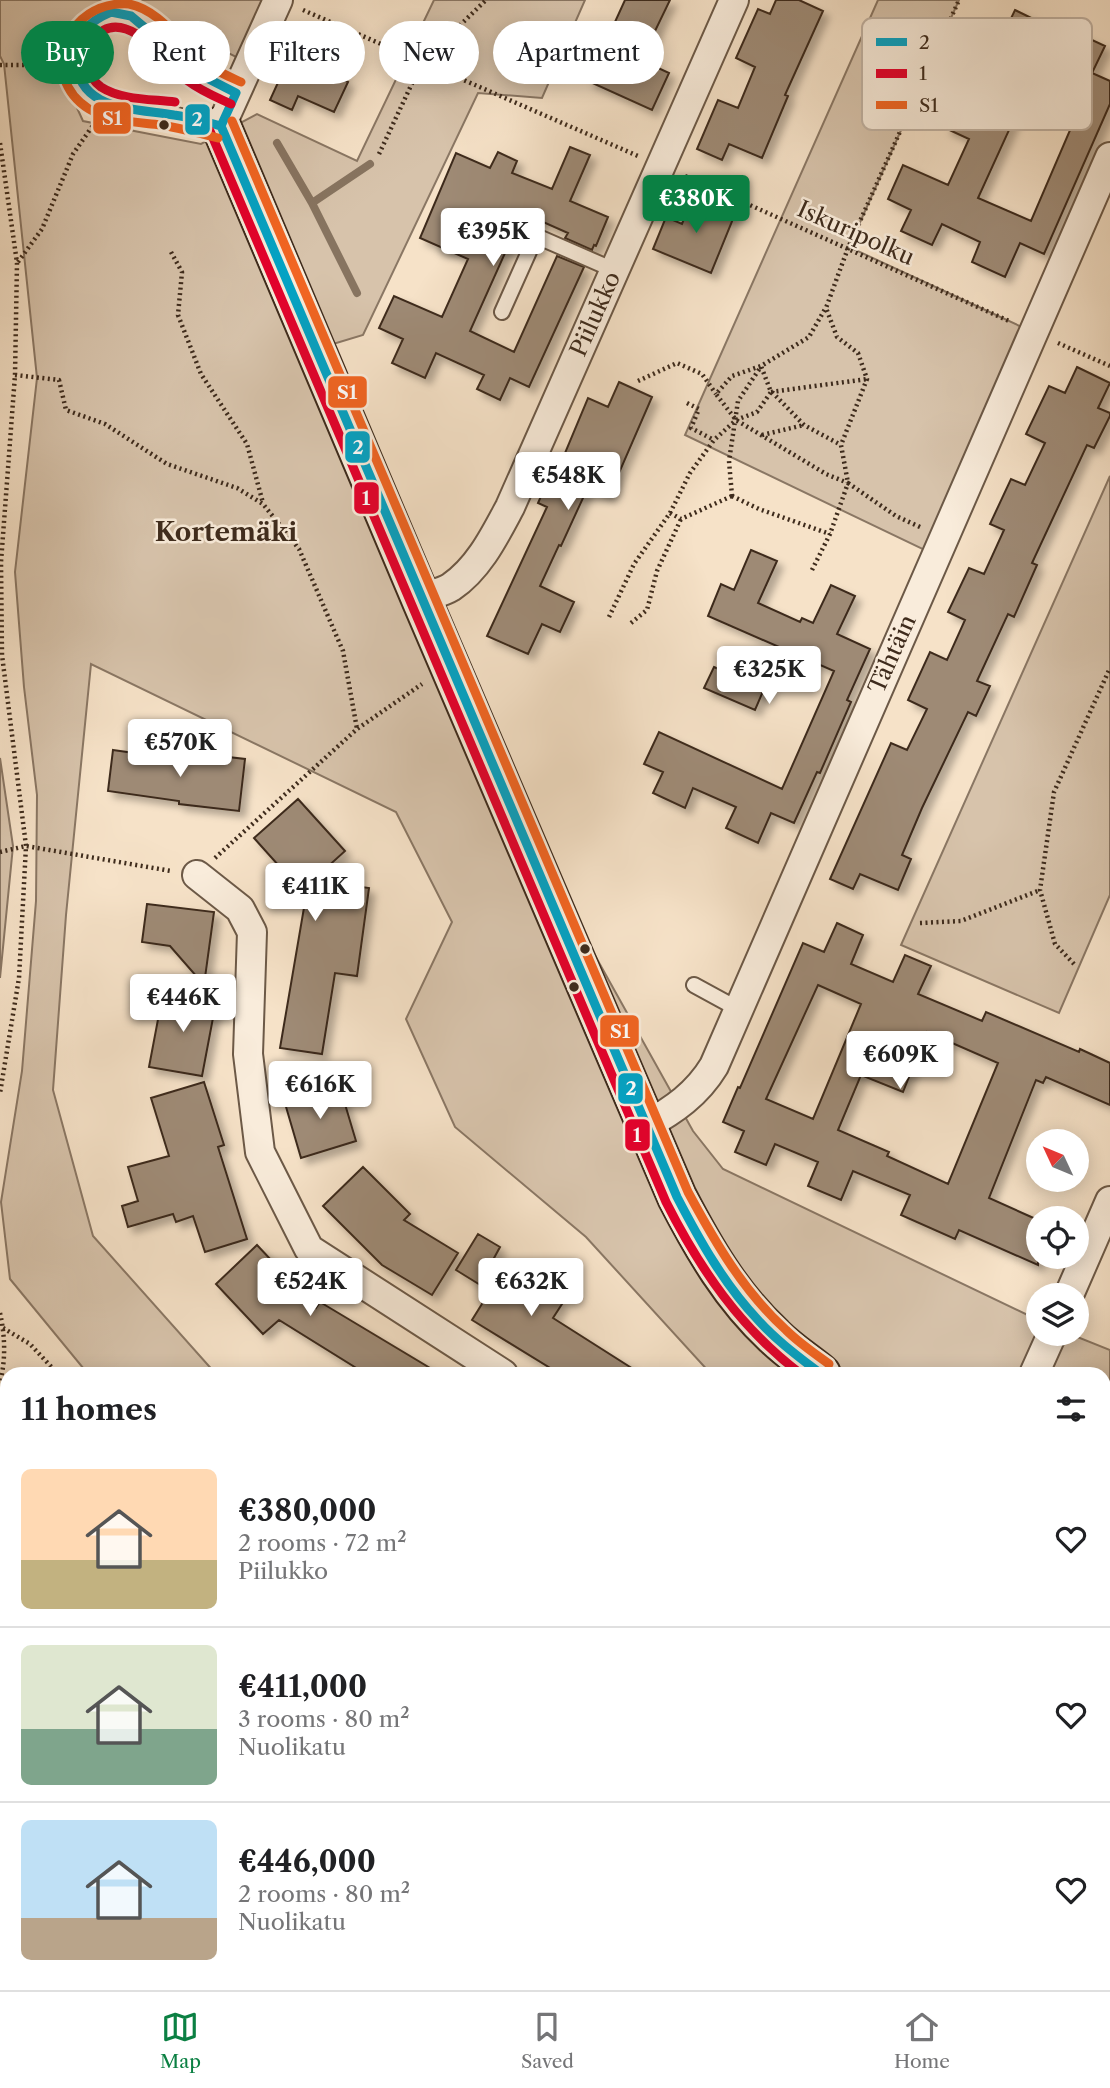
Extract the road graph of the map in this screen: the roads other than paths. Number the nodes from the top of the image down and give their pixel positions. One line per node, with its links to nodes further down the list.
1 (734, 0): 5 (street, Piilukko)
2 (285, 3): 3 (street)
3 (229, 110): 3 (lane); 7 (street)
4 (1110, 157): 10 (street, Tähtäin)
5 (614, 271): 6 (lane); 7 (street, Piilukko)
6 (502, 312)
7 (421, 599): 11 (street)
8 (197, 875): 15 (street)
9 (694, 985): 10 (lane)
10 (738, 1009): 11 (street, Tähtäin)
11 (645, 1126): 16 (street)
12 (1110, 1200): 13 (street)
13 (1074, 1283)
14 (1047, 1346): 17 (street)
15 (492, 1367)
16 (812, 1367)
17 (1037, 1367)

